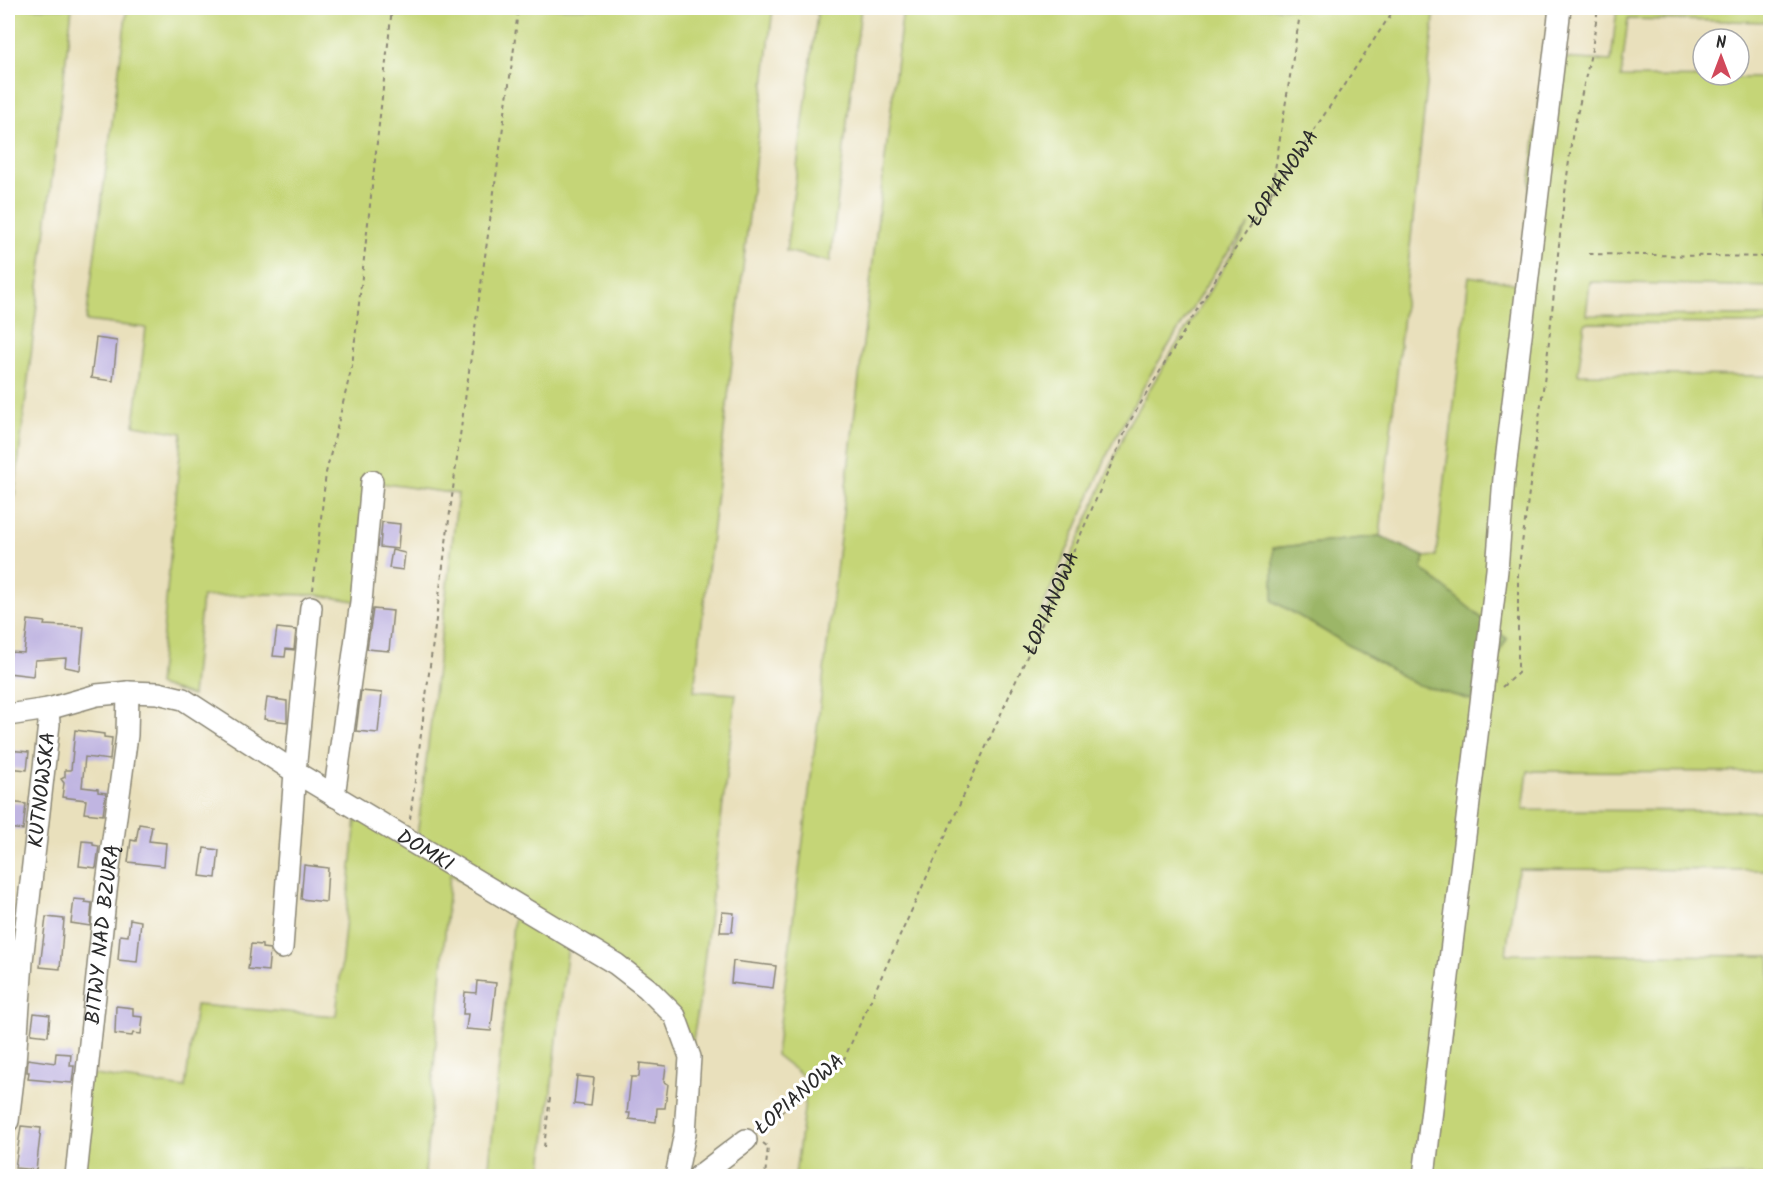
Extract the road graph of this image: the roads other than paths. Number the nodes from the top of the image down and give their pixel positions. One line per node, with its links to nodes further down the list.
1 (1560, 8): 15 (street)
2 (372, 482): 8 (street)
3 (311, 607): 7 (street)
4 (128, 692): 5 (street, DOMKI); 7 (street, DOMKI); 12 (street, BITWY NAD BZURĄ)
5 (48, 709): 6 (street, DOMKI); 10 (street, KUTNOWSKA)
6 (8, 715)
7 (295, 772): 8 (street, DOMKI); 9 (street)
8 (334, 796): 13 (street, DOMKI)
9 (282, 948)
10 (8, 1122)
11 (746, 1140): 14 (street, ŁOPIANOWA)
12 (76, 1176)
13 (676, 1176)
14 (699, 1176)
15 (1424, 1176)

